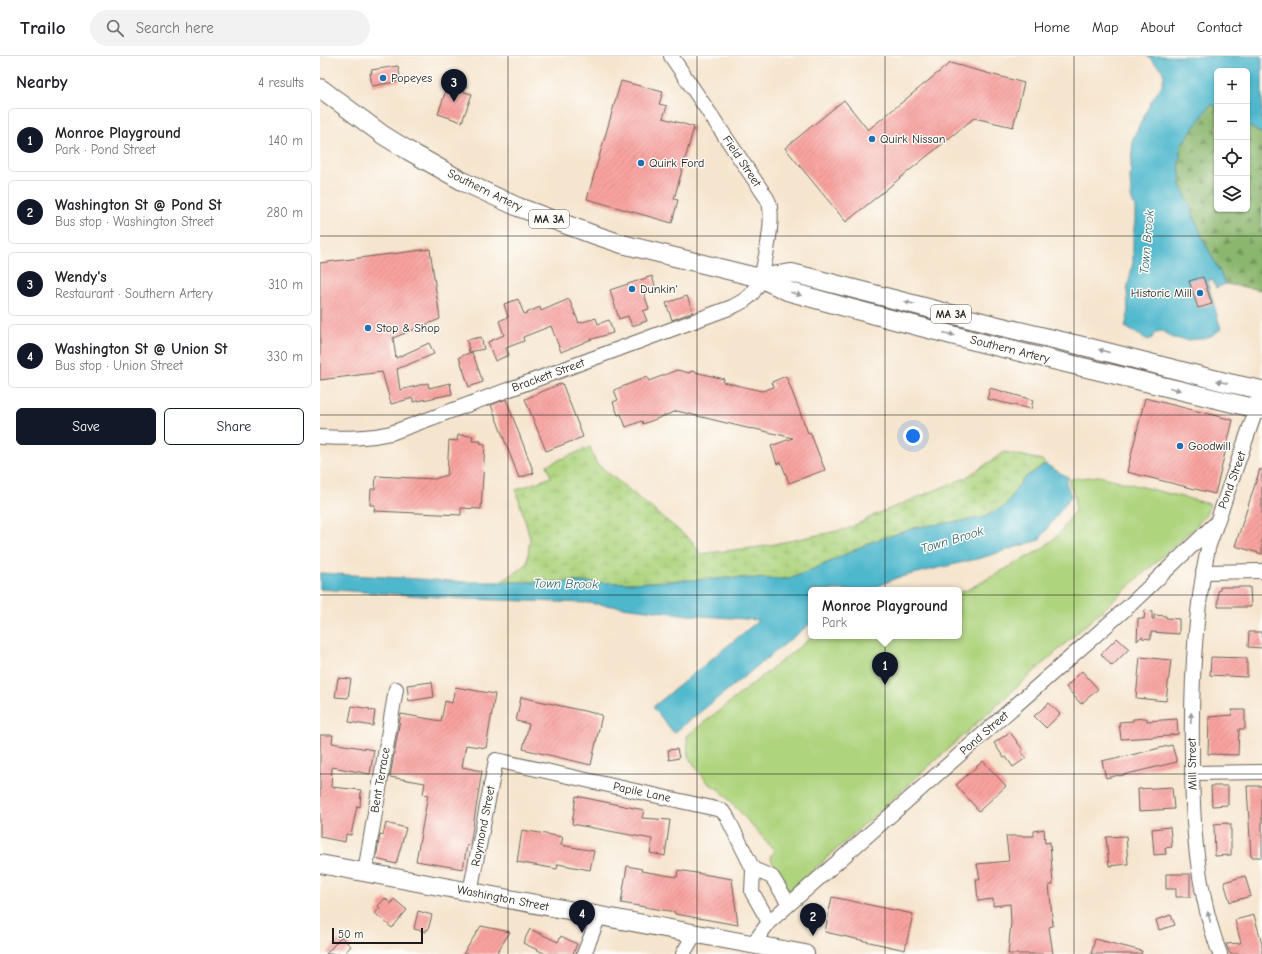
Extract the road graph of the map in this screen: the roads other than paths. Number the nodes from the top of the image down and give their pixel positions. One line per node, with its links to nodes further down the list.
1 (671, 56): 3 (street, Field Street)
2 (320, 88): 3 (main road, Southern Artery / MA 3A)
3 (760, 278): 4 (main road, Southern Artery / MA 3A, one-way to 3); 5 (main road, Southern Artery / MA 3A, one-way to 5); 6 (street, Brackett Street)
4 (1261, 390): 5 (street, Pond Street)
5 (1259, 410): 7 (street, Pond Street)
6 (320, 437)
7 (1216, 523): 9 (street, Pond Street); 18 (street, Pond Street)
8 (1262, 571): 9 (street)
9 (1203, 572): 13 (street, Mill Street, one-way to 9)
10 (396, 689): 16 (street, Bent Terrace)
11 (496, 760): 15 (street, Papile Lane); 17 (street, Raymond Street)
12 (1262, 772): 13 (street)
13 (1192, 773): 27 (street, Mill Street, one-way to 13)
14 (320, 864): 16 (main road, Washington Street)
15 (753, 869): 18 (street); 20 (street, Papile Lane)
16 (365, 872): 17 (main road, Washington Street)
17 (470, 892): 19 (main road, Washington Street)
18 (789, 904): 20 (street, Pond Street)
19 (599, 916): 21 (main road, Washington Street); 24 (street)
20 (769, 922): 22 (street, Pond Street)
21 (695, 933): 22 (main road, Washington Street); 25 (street)
22 (753, 944): 23 (main road, Washington Street)
23 (780, 952): 26 (main road, Washington Street)
24 (584, 954)
25 (683, 954)
26 (805, 954)
27 (1220, 954)

